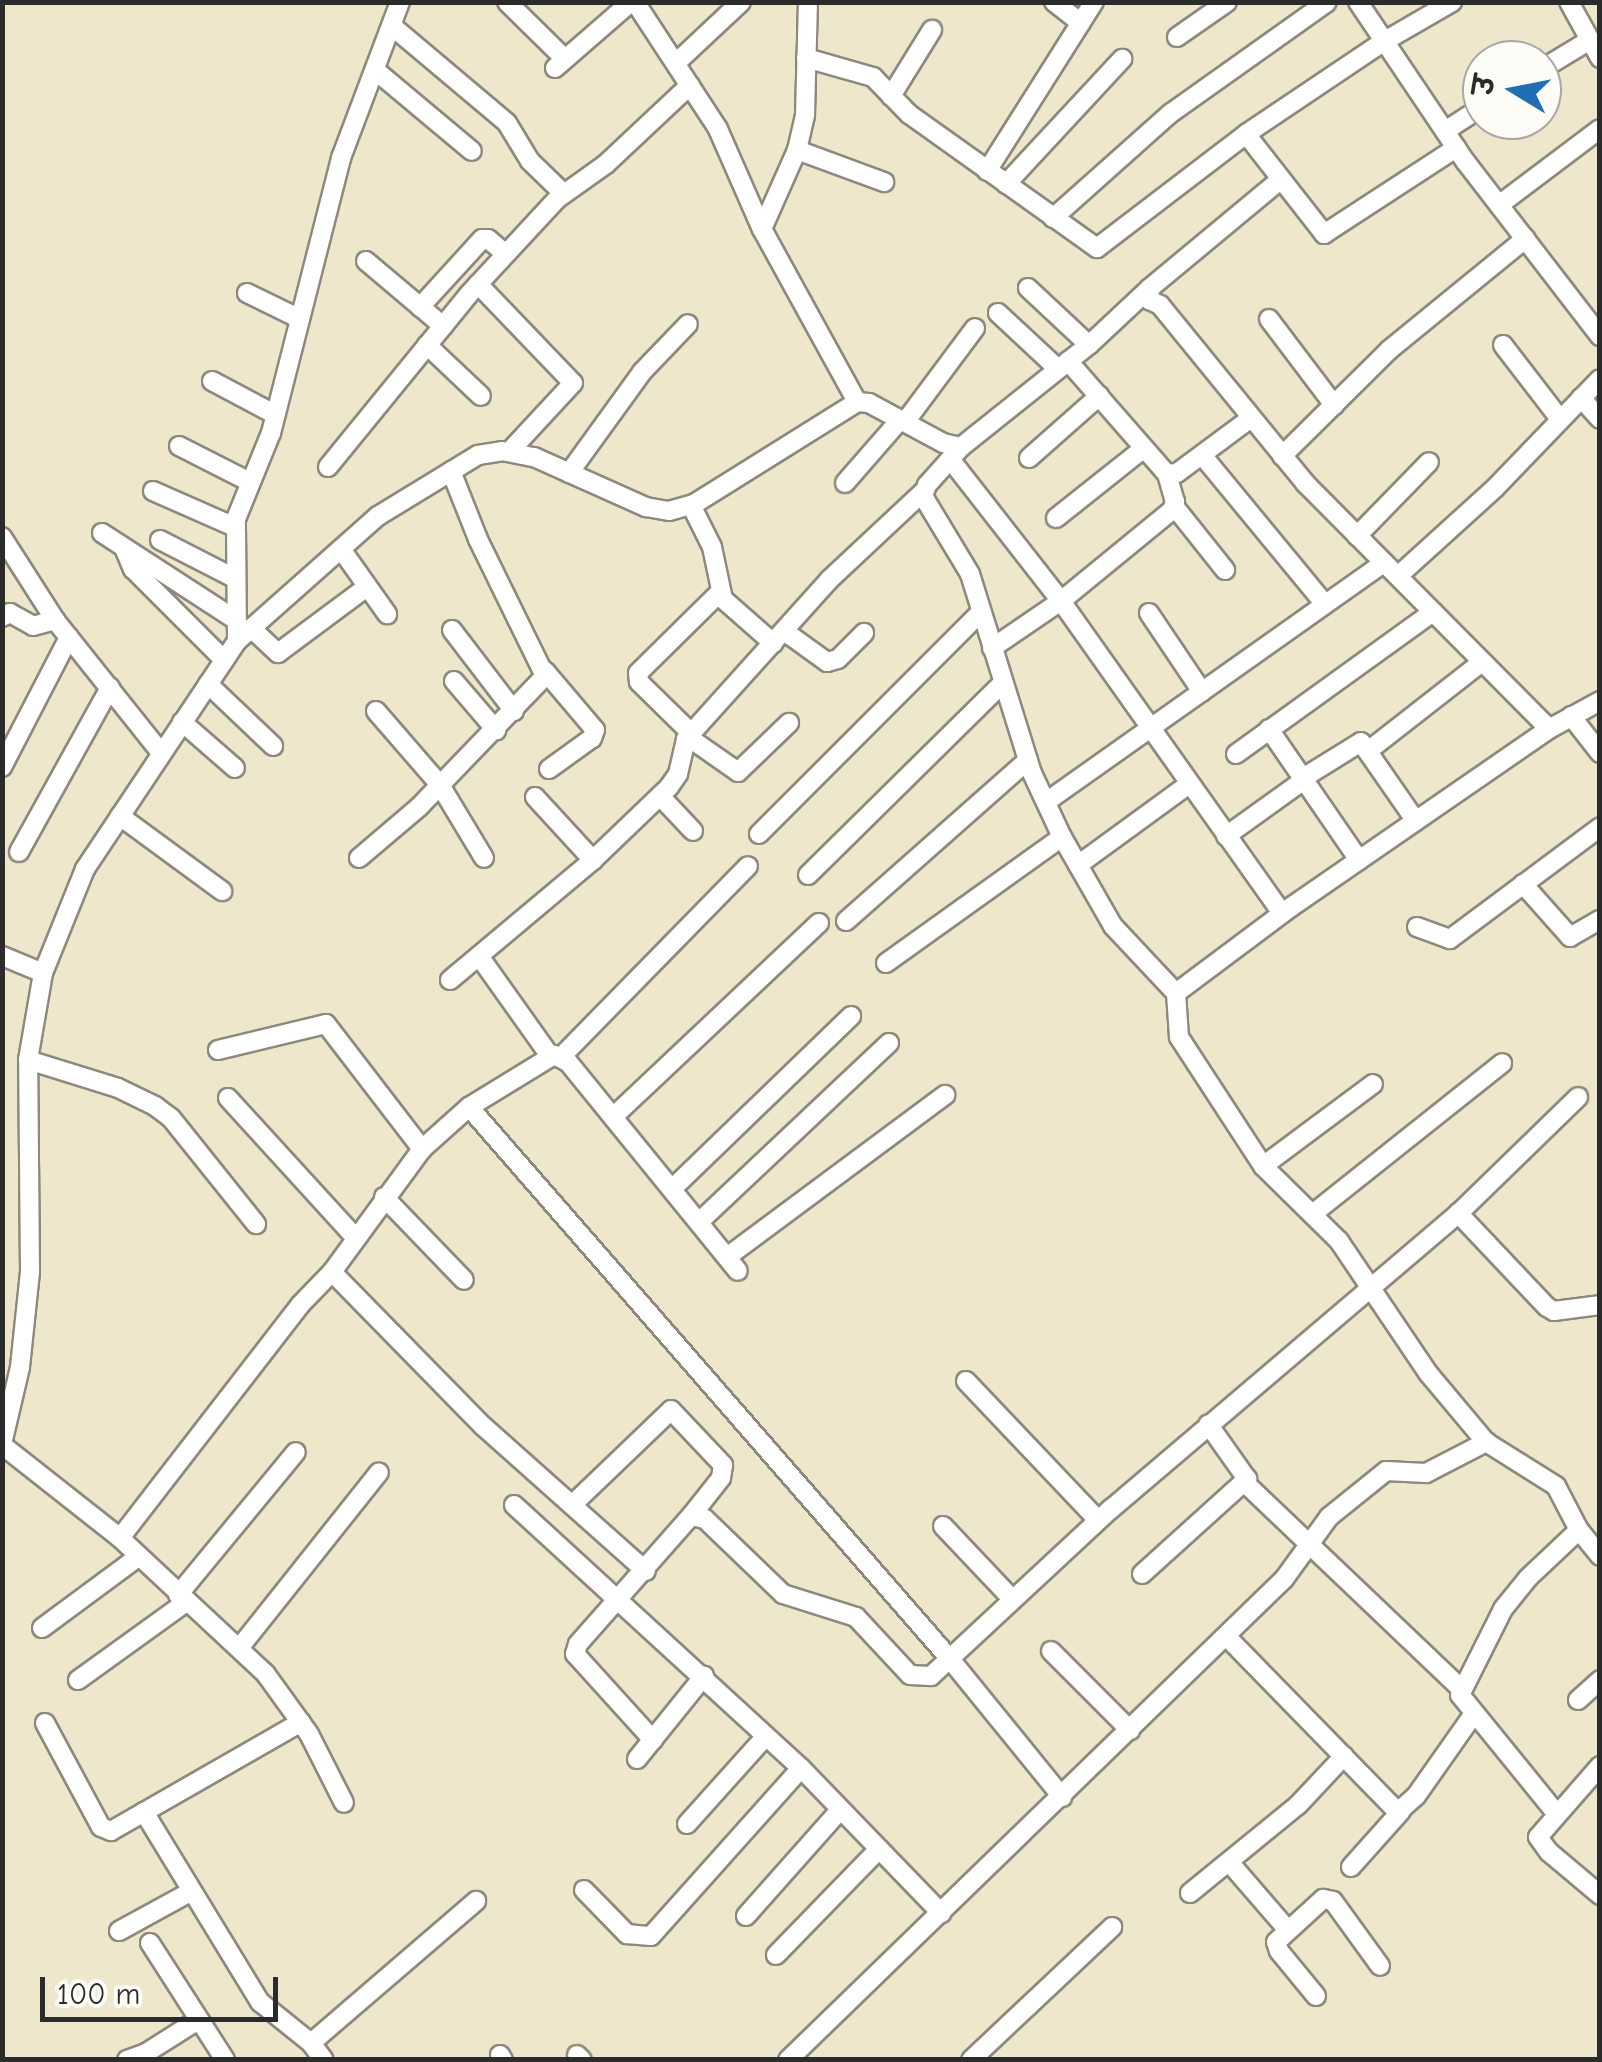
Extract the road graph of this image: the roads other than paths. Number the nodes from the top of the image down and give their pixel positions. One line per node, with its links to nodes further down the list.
1 (400, 2): 14 (street)
2 (507, 2): 3 (street)
3 (633, 2): 23 (street)
4 (741, 2): 23 (street)
5 (808, 2): 19 (street)
6 (1054, 2): 13 (street)
7 (1094, 2): 13 (street)
8 (1227, 2): 16 (street)
9 (1327, 2): 40 (street)
10 (1358, 2): 18 (street)
11 (1452, 2): 18 (street)
12 (1569, 2): 17 (street)
13 (1080, 23): 34 (street)
14 (392, 26): 24 (street); 38 (street)
15 (932, 30): 26 (street)
16 (1177, 37)
17 (1590, 40): 20 (street); 21 (street)
18 (1383, 42): 29 (street); 30 (street)
19 (806, 58): 26 (street); 32 (street)
20 (1562, 58)
21 (1600, 58)
22 (1122, 60): 37 (street)
23 (676, 63): 25 (street)
24 (375, 70): 33 (street); 51 (street)
25 (690, 85): 38 (street); 41 (street)
26 (891, 96): 34 (street)
27 (1462, 119): 29 (street)
28 (1600, 129): 39 (street)
29 (1445, 130): 31 (street)
30 (1246, 134): 35 (street); 40 (street)
31 (1456, 148): 35 (street); 39 (street)
32 (797, 150): 36 (street); 41 (street)
33 (472, 151)
34 (988, 171): 37 (street)
35 (1280, 180): 47 (street)
36 (884, 182)
37 (1006, 184): 40 (street)
38 (563, 193): 43 (street)
39 (1499, 205): 42 (street)
40 (1052, 218)
41 (762, 229): 66 (street)
42 (1525, 239): 56 (street); 67 (street)
43 (506, 254): 45 (street); 49 (street)
44 (366, 261): 49 (street)
45 (478, 284): 54 (street); 75 (street)
46 (1028, 288): 59 (street)
47 (1150, 288): 59 (street); 69 (street)
48 (247, 293): 51 (street)
49 (420, 308): 54 (street)
50 (998, 313): 60 (street)
51 (300, 318): 68 (street)
52 (1268, 319): 67 (street)
53 (688, 324): 83 (street)
54 (443, 326): 58 (street)
55 (975, 328): 72 (street)
56 (1600, 336)
57 (1503, 344): 70 (street)
58 (427, 345): 63 (street); 81 (street)
59 (1089, 345): 60 (street)
60 (1064, 365): 64 (street); 76 (street)
61 (1600, 379): 65 (street)
62 (212, 381): 68 (street)
63 (481, 396)
64 (1099, 396): 74 (street); 79 (street)
65 (1581, 398): 70 (street); 71 (street)
66 (857, 402): 72 (street); 89 (street)
67 (1334, 405): 78 (street)
68 (276, 415): 85 (street)
69 (1251, 418): 77 (street); 78 (street)
70 (1560, 418): 100 (street)
71 (1600, 419)
72 (902, 421): 76 (street); 86 (street)
73 (178, 446): 85 (street)
74 (1144, 448): 84 (street); 91 (street)
75 (509, 452): 82 (street); 83 (street)
76 (956, 453): 88 (street); 104 (street)
77 (1202, 455): 84 (street); 105 (street)
78 (1282, 456): 94 (street)
79 (1030, 458)
80 (1429, 462): 94 (street)
81 (328, 467)
82 (451, 472): 98 (street); 120 (street)
83 (569, 472): 89 (street)
84 (1167, 474): 90 (street)
85 (250, 482): 92 (street)
86 (845, 483)
87 (153, 491): 92 (street)
88 (924, 491): 106 (street); 116 (street)
89 (691, 505): 103 (street)
90 (1174, 506): 99 (street); 104 (street)
91 (1056, 518)
92 (235, 527): 101 (street)
93 (102, 533): 97 (street)
94 (1357, 536): 100 (street)
95 (2, 537): 111 (street)
96 (160, 540): 101 (street)
97 (124, 548): 112 (street); 118 (street)
98 (340, 549): 102 (street); 112 (street)
99 (1224, 570)
100 (1391, 570): 105 (street); 107 (street)
101 (236, 579): 112 (street)
102 (368, 587): 109 (street); 112 (street)
103 (720, 592): 116 (street); 136 (street)
104 (1062, 602): 117 (street); 132 (street)
105 (1326, 604): 125 (street)
106 (981, 612): 117 (street); 156 (street)
107 (1433, 612): 119 (street); 133 (street)
108 (1149, 613): 125 (street)
109 (386, 614)
110 (2, 617): 111 (street)
111 (55, 620): 115 (street)
112 (241, 630): 118 (street)
113 (452, 630): 128 (street)
114 (864, 634): 116 (street)
115 (69, 637): 124 (street); 142 (street)
116 (778, 637): 136 (street)
117 (992, 648): 122 (street)
118 (224, 660): 123 (street)
119 (1482, 662): 134 (street); 138 (street)
120 (545, 671): 128 (street); 145 (street)
121 (454, 681): 135 (street)
122 (1003, 683): 143 (street); 166 (street)
123 (208, 684): 130 (street); 137 (street)
124 (110, 688): 140 (street); 159 (street)
125 (1202, 692): 132 (street)
126 (1600, 701): 129 (street)
127 (376, 711): 148 (street)
128 (514, 711): 135 (street)
129 (1571, 716): 134 (street); 139 (street)
130 (182, 722): 140 (street); 144 (street)
131 (788, 722): 136 (street)
132 (1149, 729): 147 (street); 151 (street)
133 (1269, 729): 141 (street); 146 (street)
134 (1549, 729): 153 (street)
135 (496, 730): 148 (street)
136 (689, 735): 150 (street)
137 (273, 746)
138 (1368, 751): 146 (street); 153 (street)
139 (1600, 752)
140 (162, 753): 152 (street)
141 (1236, 754)
142 (5, 756)
143 (1028, 760): 151 (street); 171 (street)
144 (235, 768)
145 (550, 770)
146 (1303, 779): 157 (street); 163 (street)
147 (1188, 784): 157 (street); 164 (street)
148 (440, 785): 160 (street); 161 (street)
149 (534, 796): 162 (street)
150 (660, 796): 155 (street); 162 (street)
151 (1046, 802): 158 (street)
152 (120, 816): 168 (street); 177 (street)
153 (1416, 820): 163 (street)
154 (1600, 827): 167 (street)
155 (693, 831)
156 (759, 834)
157 (1226, 836): 169 (street)
158 (1062, 837): 164 (street); 176 (street)
159 (19, 852)
160 (359, 858)
161 (484, 858)
162 (593, 860): 175 (street)
163 (1358, 860): 169 (street)
164 (1078, 865): 179 (street)
165 (748, 866): 183 (street)
166 (808, 875)
167 (1523, 884): 170 (street); 173 (street)
168 (222, 891)
169 (1282, 913): 179 (street)
170 (1600, 920)
171 (846, 921)
172 (819, 923): 191 (street)
173 (1417, 927)
174 (2, 956): 177 (street)
175 (479, 956): 178 (street); 183 (street)
176 (886, 963)
177 (43, 973): 184 (street)
178 (450, 980)
179 (1176, 993): 193 (street)
180 (851, 1016): 194 (street)
181 (889, 1043): 198 (street)
182 (218, 1050): 192 (street)
183 (556, 1056): 190 (street); 191 (street)
184 (28, 1060): 199 (street); 208 (street)
185 (1502, 1063): 196 (street)
186 (1373, 1084): 193 (street)
187 (945, 1095): 198 (street)
188 (1578, 1097): 197 (street)
189 (228, 1098): 200 (street)
190 (469, 1106): 192 (street); 231 (street)
191 (613, 1117): 194 (street)
192 (422, 1149): 195 (street)
193 (1262, 1166): 196 (street)
194 (672, 1189): 198 (street)
195 (384, 1197): 200 (street); 202 (street)
196 (1314, 1212): 203 (street)
197 (1458, 1213): 203 (street); 204 (street)
198 (699, 1222)
199 (256, 1224)
200 (356, 1238): 201 (street)
201 (332, 1272): 213 (street); 218 (street)
202 (464, 1280)
203 (1368, 1286): 206 (street); 207 (street)
204 (1600, 1305)
205 (966, 1381): 215 (street)
206 (1208, 1424): 211 (street); 215 (street)
207 (1486, 1442): 217 (street); 219 (street)
208 (2, 1444): 218 (street)
209 (296, 1452): 224 (street)
210 (379, 1472): 229 (street)
211 (1245, 1483): 219 (street); 223 (street)
212 (514, 1504): 225 (street)
213 (572, 1506): 214 (street); 222 (street)
214 (691, 1516): 222 (street); 231 (street)
215 (1098, 1520): 226 (street)
216 (943, 1526): 226 (street)
217 (1579, 1530): 220 (street); 235 (street)
218 (120, 1538): 221 (street)
219 (1306, 1546): 228 (street); 235 (street)
220 (1600, 1556)
221 (138, 1557): 224 (street); 227 (street)
222 (646, 1571): 225 (street)
223 (1142, 1574)
224 (182, 1599): 229 (street); 233 (street)
225 (619, 1600): 232 (street); 242 (street)
226 (1012, 1600): 231 (street)
227 (42, 1628)
228 (1226, 1636): 240 (street); 243 (street)
229 (240, 1648): 238 (street)
230 (1051, 1651): 240 (street)
231 (950, 1659): 247 (street)
232 (704, 1676): 241 (street); 242 (street)
233 (78, 1680)
234 (1600, 1680): 236 (street)
235 (1462, 1690): 237 (street)
236 (1578, 1700)
237 (1473, 1716): 251 (street); 252 (street)
238 (301, 1722): 248 (street); 250 (street)
239 (45, 1723): 250 (street)
240 (1130, 1730): 247 (street)
241 (766, 1736): 246 (street); 253 (street)
242 (653, 1740): 244 (street)
243 (1344, 1756): 251 (street); 255 (street)
244 (637, 1759)
245 (1600, 1766): 252 (street)
246 (801, 1768): 249 (street); 258 (street)
247 (1062, 1797): 262 (street)
248 (344, 1803)
249 (840, 1810): 254 (street); 263 (street)
250 (144, 1812): 257 (street)
251 (1401, 1812): 256 (street)
252 (1556, 1812): 260 (street)
253 (687, 1824)
254 (879, 1849): 262 (street); 268 (street)
255 (1228, 1862): 259 (street); 265 (street)
256 (1351, 1866)
257 (192, 1890): 266 (street); 272 (street)
258 (584, 1890)
259 (1190, 1893)
260 (1600, 1895)
261 (476, 1901): 272 (street)
262 (941, 1913): 276 (street)
263 (746, 1916)
264 (1112, 1927): 277 (street)
265 (1288, 1930): 269 (street); 270 (street)
266 (119, 1931)
267 (150, 1944): 271 (street)
268 (776, 1955)
269 (1380, 1966)
270 (1316, 1996)
271 (198, 2020): 273 (street); 274 (street)
272 (311, 2043): 275 (street)
273 (126, 2060)
274 (225, 2060)
275 (324, 2060)
276 (788, 2060)
277 (970, 2060)

